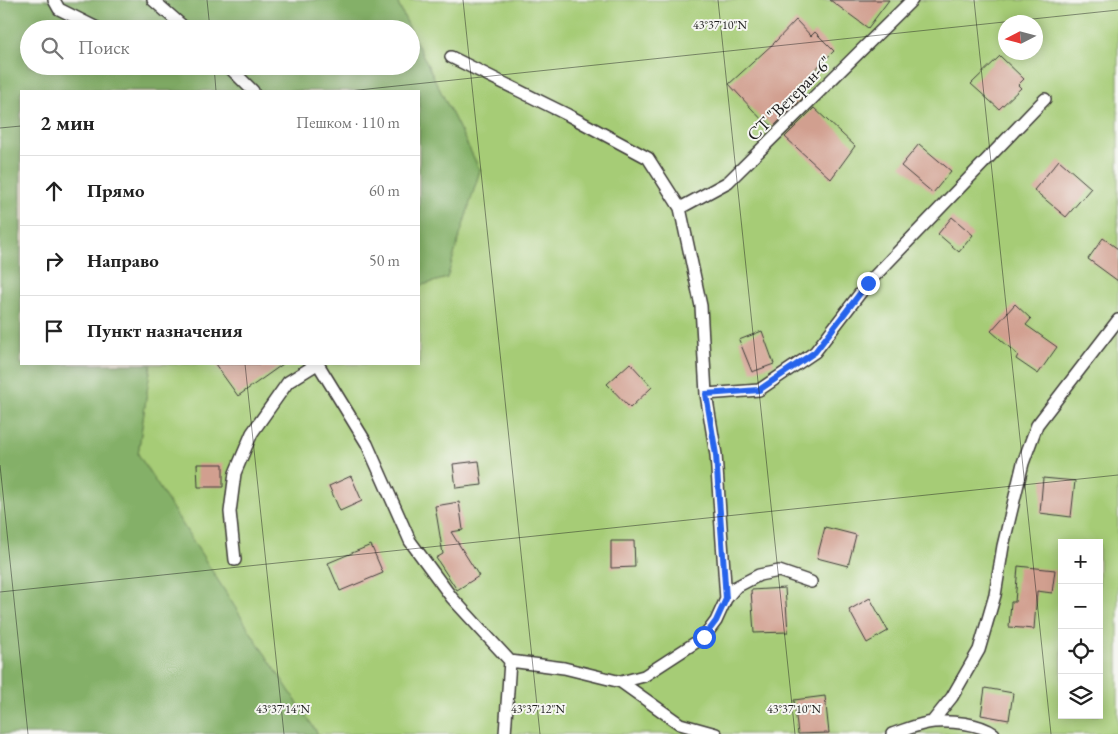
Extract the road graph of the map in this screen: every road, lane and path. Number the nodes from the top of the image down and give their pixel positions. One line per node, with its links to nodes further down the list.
1 (54, 0): 4 (lane)
2 (153, 0): 5 (lane)
3 (912, 0): 10 (lane, СТ "Ветеран-6")
4 (81, 20)
5 (176, 20)
6 (451, 57): 10 (lane)
7 (237, 75): 8 (lane)
8 (252, 90)
9 (1045, 99): 14 (lane)
10 (680, 208): 14 (lane)
11 (1118, 320): 20 (lane)
12 (316, 365): 15 (lane)
13 (319, 365): 18 (lane)
14 (706, 394): 17 (lane)
15 (236, 560)
16 (811, 582): 17 (lane)
17 (726, 599): 19 (lane)
18 (510, 661): 19 (lane); 21 (lane)
19 (621, 682): 22 (lane)
20 (932, 722): 23 (lane); 24 (lane)
21 (505, 734)
22 (716, 734)
23 (892, 734)
24 (994, 734)

